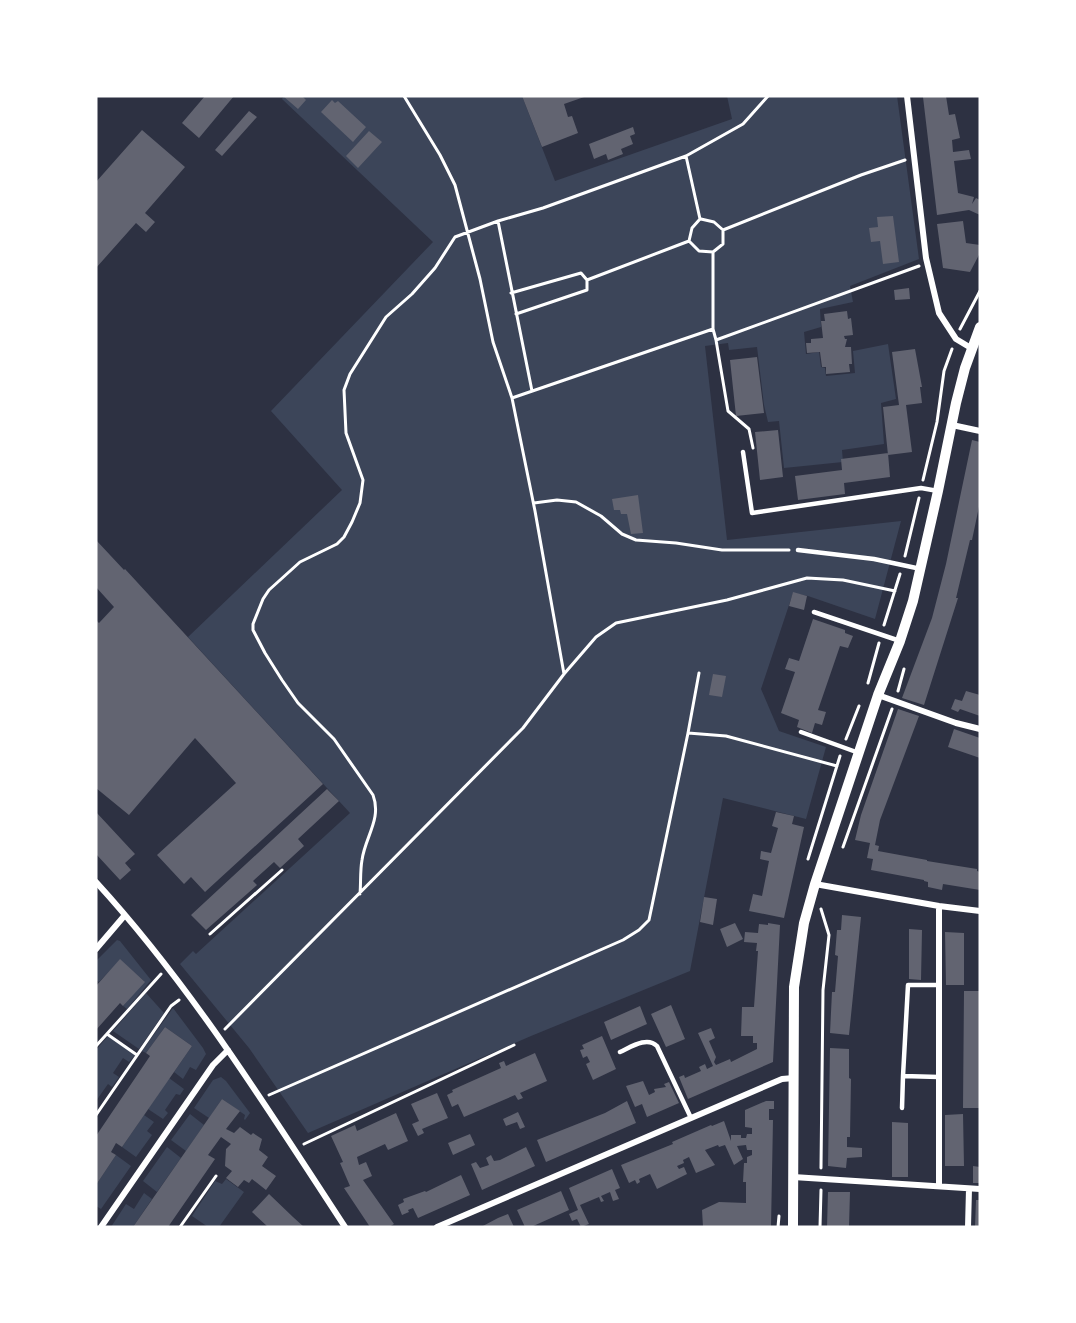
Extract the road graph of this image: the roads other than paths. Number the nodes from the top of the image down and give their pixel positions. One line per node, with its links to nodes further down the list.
1 (907, 96): 3 (street)
2 (980, 327): 3 (street)
3 (972, 348): 4 (street)
4 (952, 425): 5 (street); 7 (street)
5 (980, 431)
6 (744, 455): 7 (lane)
7 (939, 491): 9 (street)
8 (798, 550): 9 (lane)
9 (921, 569): 11 (street)
10 (814, 612): 11 (lane)
11 (900, 640): 12 (street)
12 (878, 695): 13 (street); 15 (street)
13 (980, 729)
14 (801, 732): 15 (lane)
15 (859, 753): 17 (street)
16 (96, 882): 20 (street)
17 (815, 884): 18 (street); 27 (street)
18 (939, 906): 19 (street); 22 (street)
19 (980, 911)
20 (125, 915): 21 (street); 23 (street)
21 (96, 949)
22 (939, 985): 25 (lane); 26 (street)
23 (228, 1050): 34 (street); 35 (street)
24 (620, 1052): 29 (lane)
25 (903, 1076): 26 (lane); 28 (lane)
26 (939, 1077): 31 (street)
27 (794, 1078): 29 (street); 30 (street)
28 (902, 1108)
29 (691, 1118): 36 (street)
30 (794, 1177): 31 (street); 37 (street)
31 (939, 1186): 32 (street)
32 (969, 1190): 33 (street); 38 (street)
33 (980, 1190)
34 (101, 1227)
35 (345, 1227)
36 (437, 1227)
37 (793, 1227)
38 (968, 1227)

